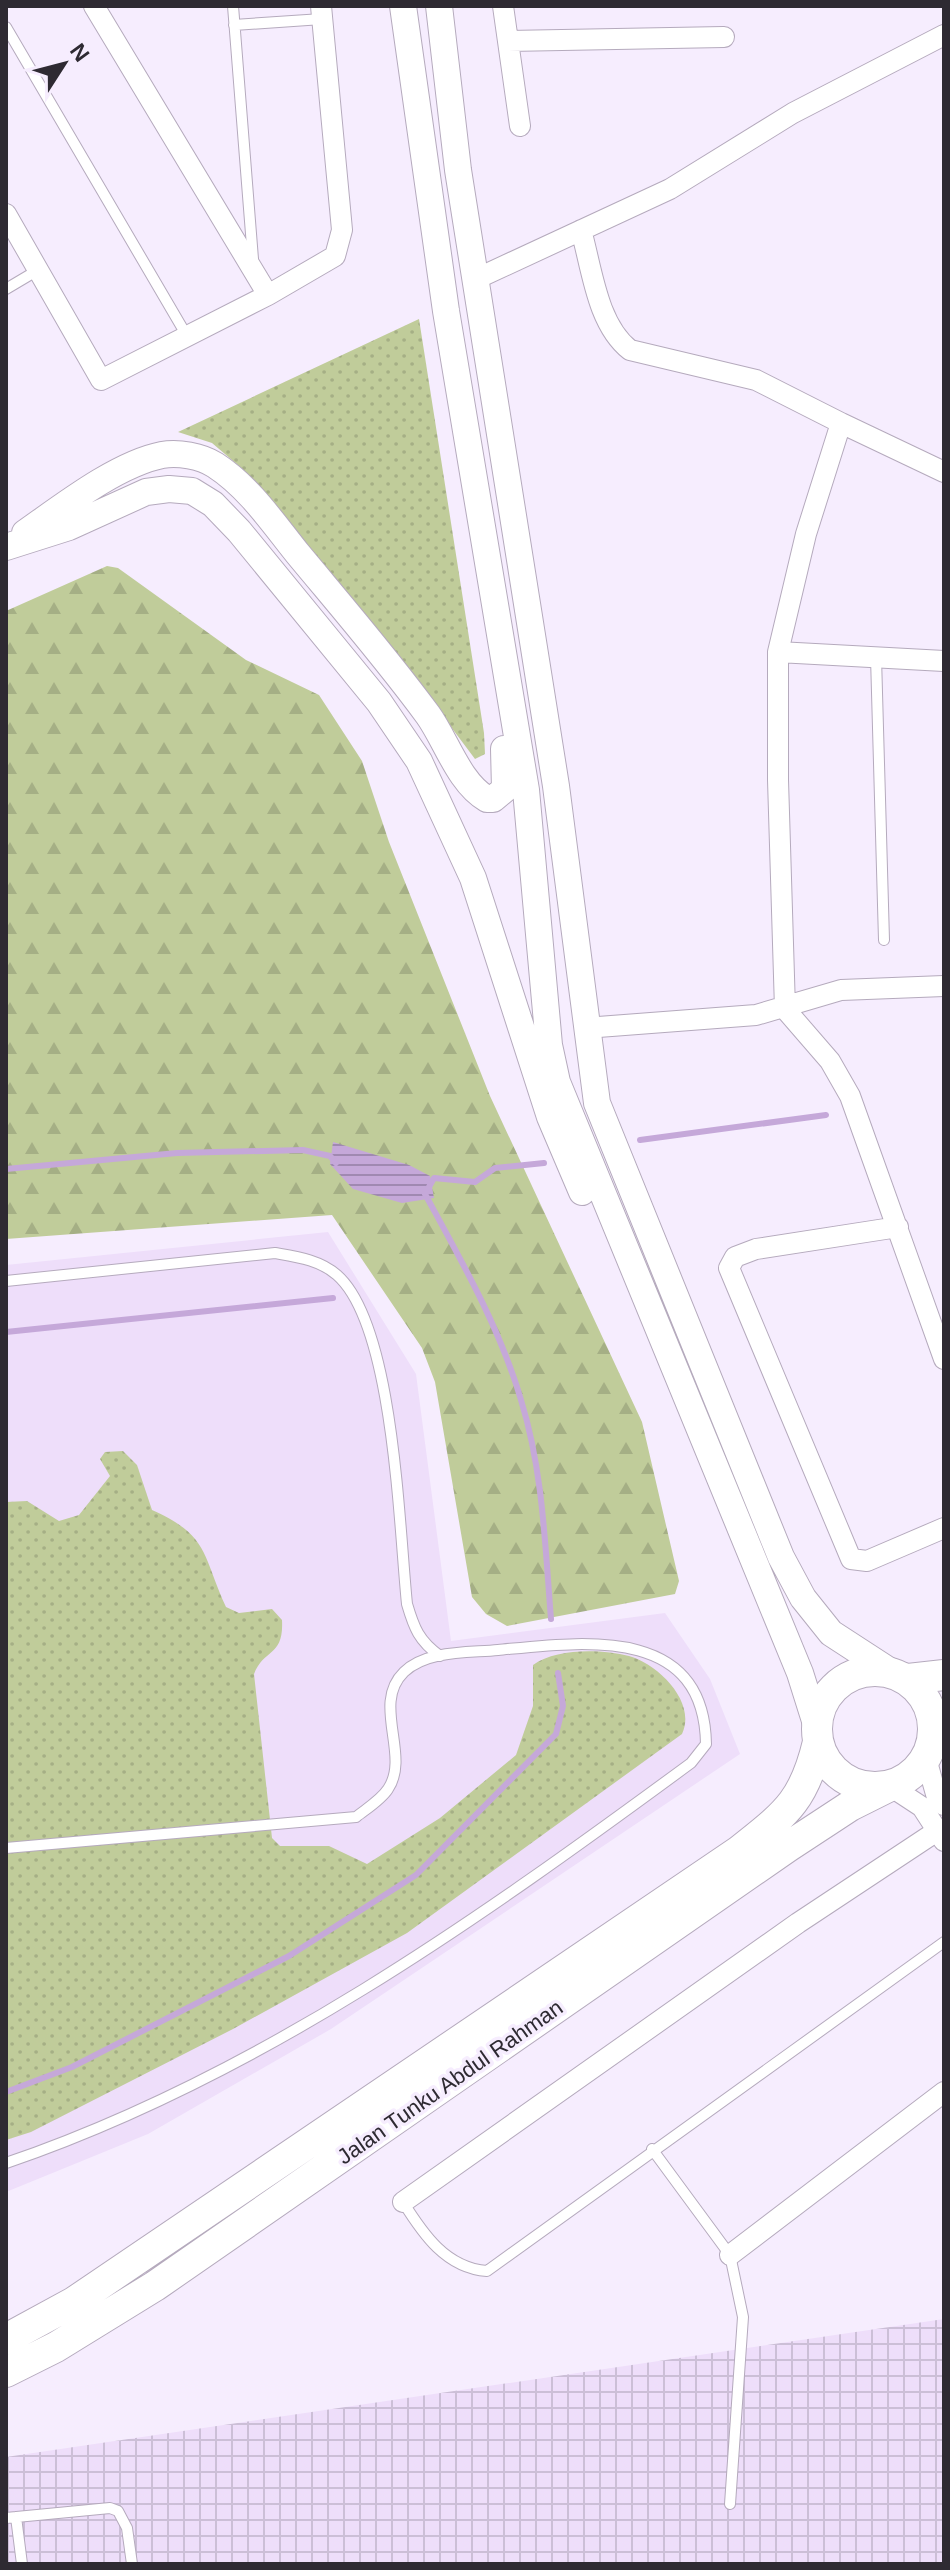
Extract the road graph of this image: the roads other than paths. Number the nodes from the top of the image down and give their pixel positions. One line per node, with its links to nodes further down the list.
1 (94, 6): 16 (street)
2 (233, 6): 7 (lane)
3 (403, 6): 20 (main road)
4 (439, 6): 17 (main road)
5 (503, 6): 11 (street)
6 (322, 12): 7 (lane); 19 (street)
7 (234, 25): 16 (lane)
8 (6, 27): 21 (lane)
9 (944, 35): 14 (street)
10 (724, 37): 11 (street)
11 (508, 41): 12 (street)
12 (520, 126)
13 (6, 214): 15 (street)
14 (581, 230): 17 (street); 22 (street)
15 (38, 270): 18 (lane); 21 (street)
16 (254, 271): 19 (street)
17 (476, 279): 31 (main road)
18 (6, 289)
19 (268, 295): 21 (street)
20 (446, 311): 24 (main road); 36 (main road)
21 (187, 336)
22 (841, 423): 23 (street); 25 (street)
23 (944, 472)
24 (6, 547): 36 (main road)
25 (778, 652): 26 (street); 30 (street)
26 (876, 657): 27 (street); 28 (lane)
27 (944, 661)
28 (884, 940)
29 (944, 986): 30 (street)
30 (785, 1009): 31 (street); 32 (street)
31 (585, 1028): 40 (main road)
32 (898, 1227): 34 (street); 37 (street)
33 (6, 1281): 38 (lane)
34 (938, 1323): 35 (street)
35 (944, 1359)
36 (670, 1361): 41 (main road)
37 (944, 1528)
38 (440, 1656): 46 (lane); 50 (lane)
39 (944, 1675): 40 (main road)
40 (899, 1676): 41 (main road); 42 (main road)
41 (817, 1735): 43 (main road); 53 (main road, Jalan Tunku Abdul Rahman)
42 (934, 1742): 43 (main road); 44 (street)
43 (890, 1786): 45 (street); 54 (main road, Jalan Tunku Abdul Rahman)
44 (944, 1805)
45 (941, 1836): 51 (street)
46 (6, 1848)
47 (944, 1942): 49 (lane)
48 (944, 2092): 52 (street)
49 (652, 2149): 51 (lane); 52 (lane)
50 (6, 2163)
51 (403, 2202)
52 (730, 2255): 55 (lane)
53 (6, 2339)
54 (6, 2372)
55 (730, 2504)
56 (11, 2518): 57 (lane); 58 (lane)
57 (22, 2564)
58 (132, 2564)

